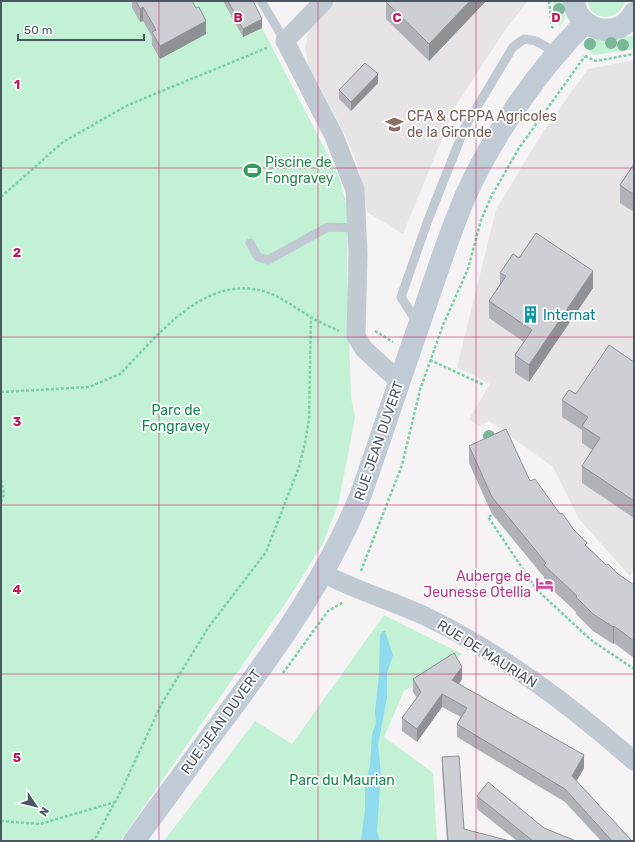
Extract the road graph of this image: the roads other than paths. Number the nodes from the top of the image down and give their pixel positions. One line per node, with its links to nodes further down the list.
1 (261, 1): 6 (lane)
2 (324, 1): 6 (street)
3 (574, 1): 5 (street)
4 (633, 16): 5 (street)
5 (585, 23): 7 (street, RUE JEAN DUVERT)
6 (285, 41): 8 (street)
7 (557, 54): 10 (street, RUE JEAN DUVERT); 10 (lane)
8 (357, 228): 9 (lane); 11 (street)
9 (250, 243)
10 (419, 325): 11 (street, RUE JEAN DUVERT)
11 (400, 382): 12 (street, RUE JEAN DUVERT)
12 (323, 573): 13 (street, RUE DE MAURIAN); 14 (street, RUE JEAN DUVERT)
13 (634, 761)
14 (134, 841)

